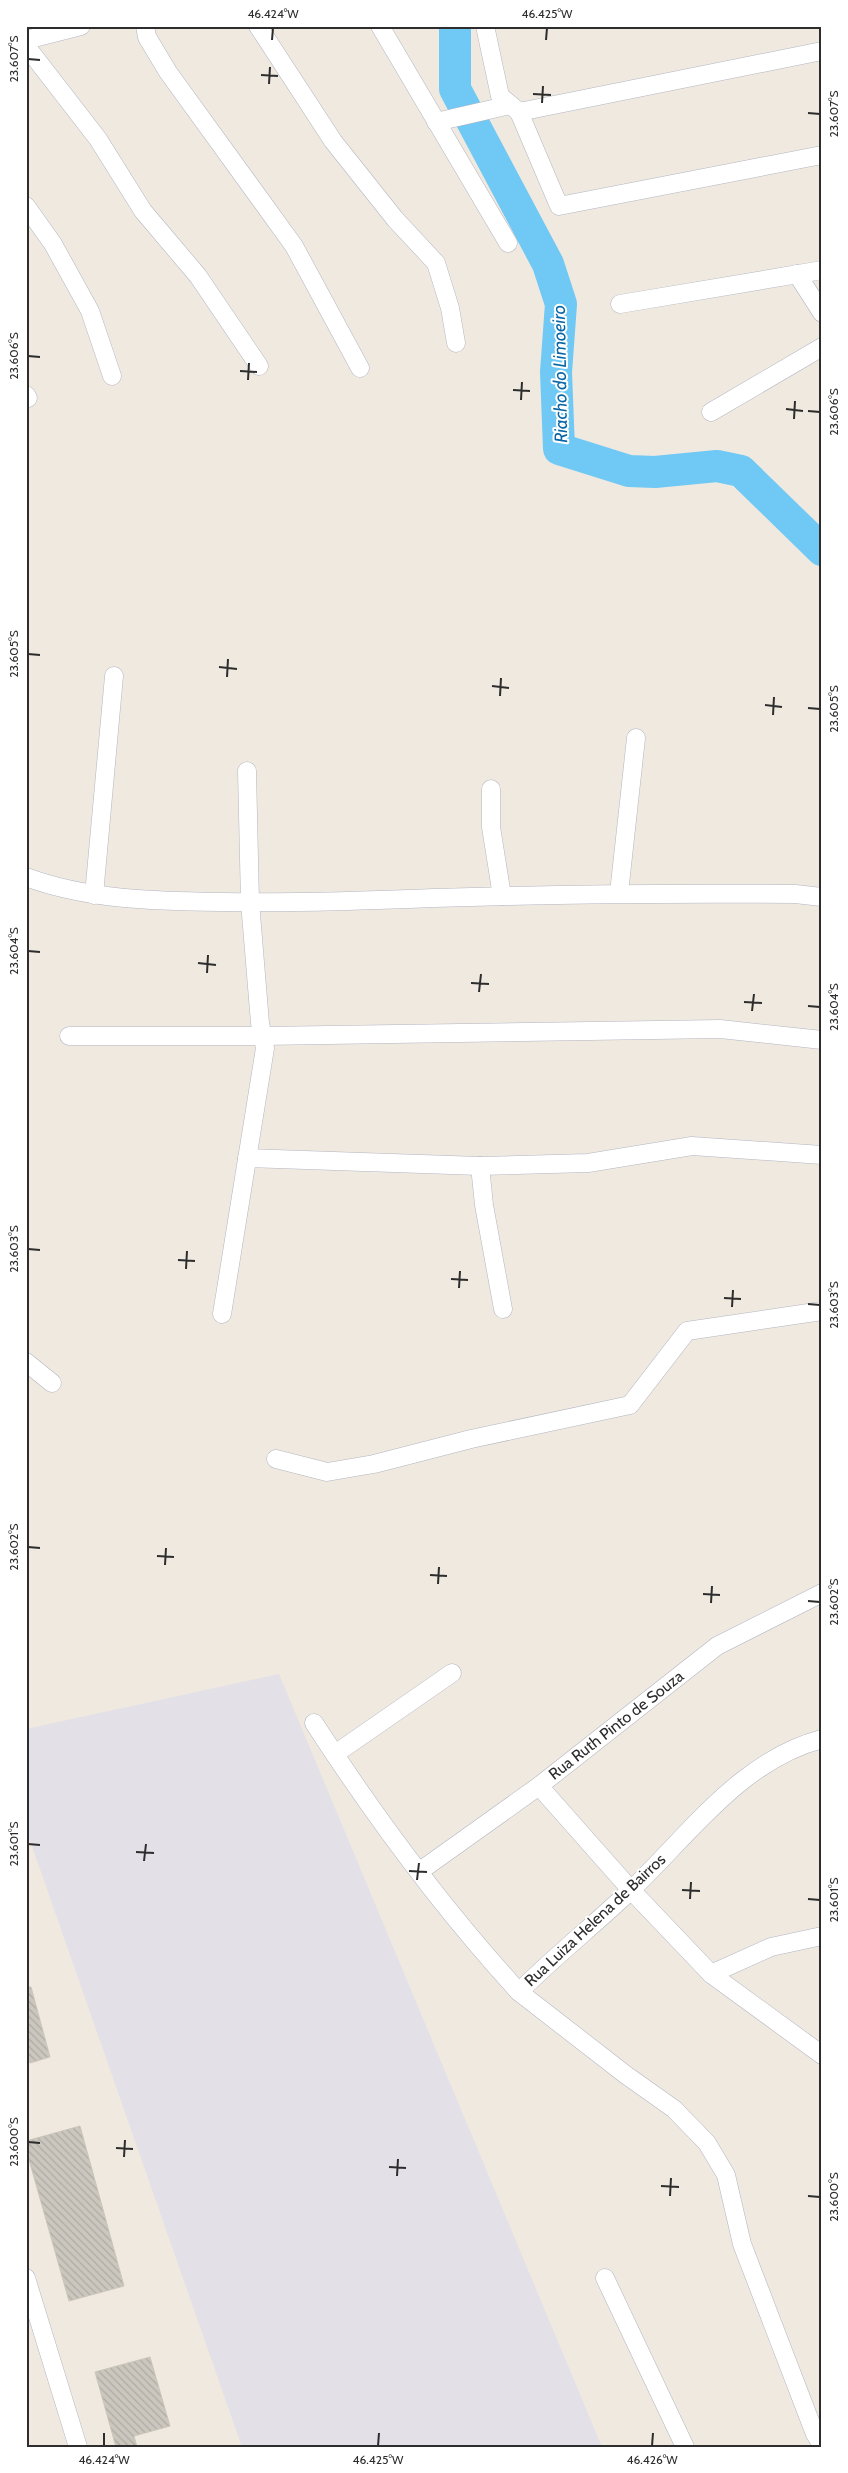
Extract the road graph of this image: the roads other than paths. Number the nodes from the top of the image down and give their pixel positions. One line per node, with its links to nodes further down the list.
1 (81, 26): 6 (street)
2 (145, 26): 21 (street)
3 (258, 26): 18 (street)
4 (380, 26): 10 (street)
5 (485, 26): 9 (street)
6 (26, 40)
7 (26, 46): 20 (street)
8 (822, 50): 9 (street)
9 (514, 108): 10 (street); 11 (street)
10 (436, 122): 13 (street)
11 (822, 155)
12 (26, 206): 22 (street)
13 (508, 244)
14 (822, 270): 15 (street)
15 (797, 274): 16 (street); 17 (street)
16 (620, 304)
17 (822, 313)
18 (456, 342)
19 (822, 347): 23 (street)
20 (259, 366)
21 (360, 368)
22 (112, 376)
23 (711, 412)
24 (114, 676): 30 (street)
25 (636, 738): 29 (street)
26 (247, 771): 33 (street)
27 (491, 789): 31 (street)
28 (26, 877): 30 (street)
29 (619, 893): 31 (street); 32 (street)
30 (94, 894): 33 (street)
31 (502, 896): 33 (street)
32 (822, 897)
33 (250, 902): 35 (street)
34 (69, 1036): 35 (street)
35 (262, 1036): 36 (street); 38 (street)
36 (822, 1040)
37 (822, 1155): 39 (street)
38 (247, 1158): 39 (street); 42 (street)
39 (480, 1166): 40 (street)
40 (502, 1309)
41 (822, 1311): 45 (street)
42 (222, 1314)
43 (26, 1362): 44 (street)
44 (52, 1383)
45 (276, 1459)
46 (822, 1593): 51 (street, Rua Ruth Pinto de Souza)
47 (452, 1673): 50 (street)
48 (314, 1723): 50 (street, Rua Luiza Helena de Bairros)
49 (822, 1739): 53 (street, Rua Luiza Helena de Bairros)
50 (334, 1754): 52 (street, Rua Luiza Helena de Bairros)
51 (538, 1786): 52 (street, Rua Ruth Pinto de Souza); 53 (street)
52 (420, 1871): 56 (street, Rua Luiza Helena de Bairros)
53 (631, 1890): 55 (street); 56 (street, Rua Luiza Helena de Bairros)
54 (822, 1936): 55 (street)
55 (710, 1974): 57 (street)
56 (519, 1992): 60 (street)
57 (821, 2054)
58 (26, 2278): 61 (street)
59 (605, 2278): 62 (street)
60 (822, 2445)
61 (78, 2447)
62 (685, 2447)

